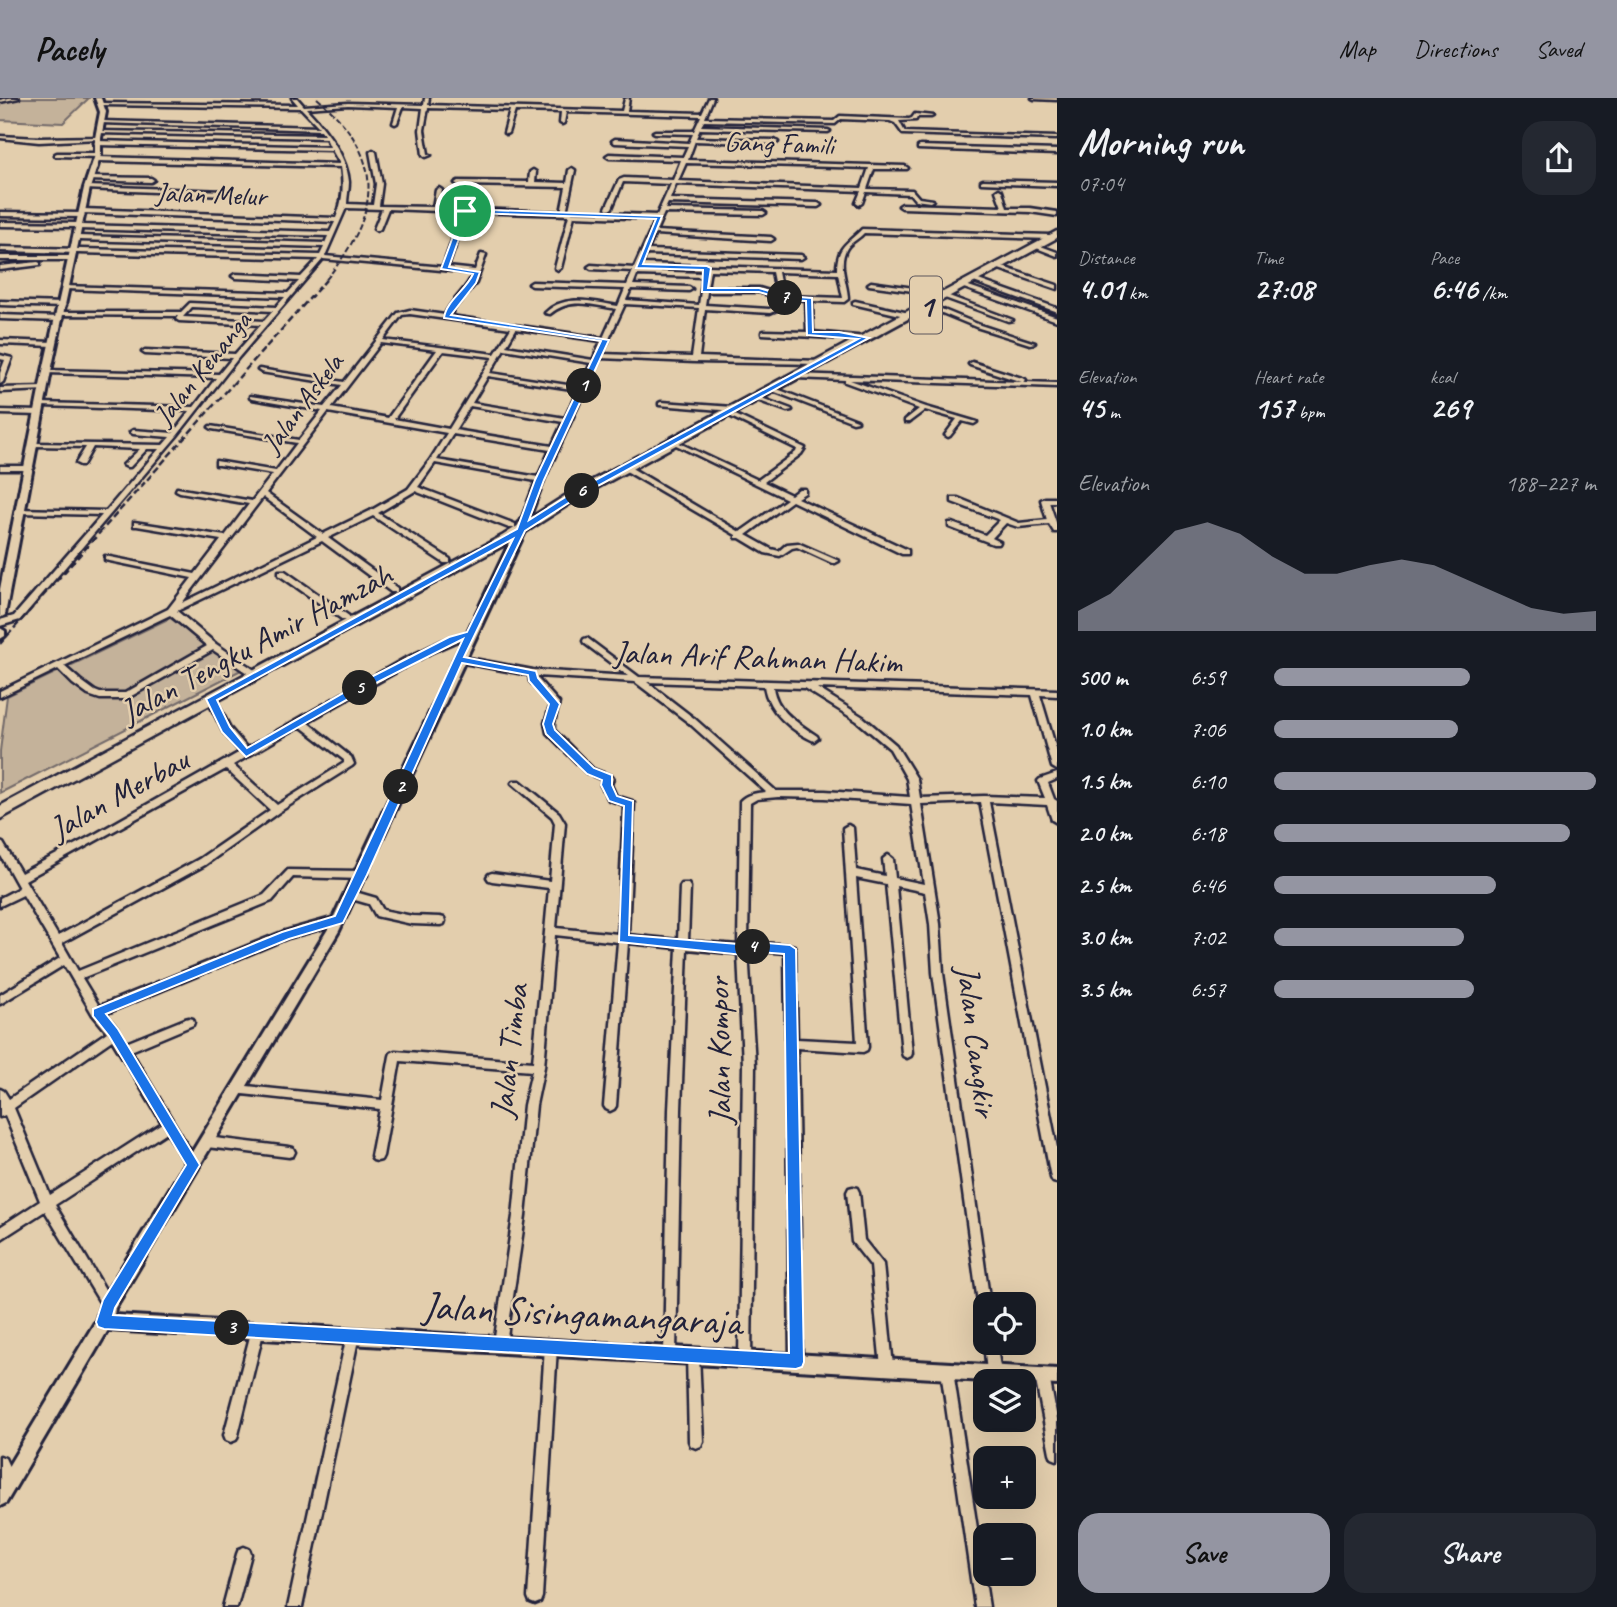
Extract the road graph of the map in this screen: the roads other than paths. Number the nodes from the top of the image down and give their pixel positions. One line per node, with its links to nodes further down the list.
1 (18, 98): 13 (street)
2 (294, 98): 16 (street, Jalan Kenanga)
3 (426, 98): 15 (street)
4 (466, 98): 17 (street)
5 (492, 98): 18 (street)
6 (559, 98): 20 (street)
7 (711, 98): 23 (street)
8 (1034, 98): 10 (street)
9 (626, 99): 21 (street)
10 (1057, 99)
11 (99, 100): 16 (street); 26 (street)
12 (349, 101): 14 (street); 16 (street)
13 (0, 102)
14 (401, 106): 15 (street); 27 (street)
15 (424, 106): 17 (street); 47 (street)
16 (304, 107): 29 (street, Jalan Kenanga)
17 (464, 107): 18 (street)
18 (489, 108): 19 (street)
19 (513, 109): 20 (street); 32 (street)
20 (561, 110): 21 (street); 28 (street)
21 (624, 112): 23 (street)
22 (931, 116): 25 (street)
23 (704, 117): 25 (street); 33 (street)
24 (112, 119): 26 (street)
25 (892, 120): 34 (street)
26 (101, 121): 29 (street); 37 (street)
27 (395, 123)
28 (562, 123)
29 (323, 129): 36 (street, Jalan Kenanga)
30 (828, 131): 33 (street)
31 (655, 132): 33 (street)
32 (506, 133)
33 (696, 136): 39 (street); 40 (street); 51 (street)
34 (1006, 136): 38 (street); 43 (street)
35 (0, 137): 37 (street)
36 (327, 137): 37 (street); 42 (street, Jalan Kenanga)
37 (98, 138): 42 (street); 49 (street)
38 (1057, 138)
39 (615, 141)
40 (775, 142)
41 (920, 148): 43 (street)
42 (333, 149): 52 (street, Jalan Kenanga)
43 (1008, 150): 45 (street); 50 (street)
44 (373, 152): 75 (street)
45 (1057, 152)
46 (57, 155): 49 (street)
47 (428, 155)
48 (609, 156): 51 (street, Gang Famili)
49 (98, 157): 52 (street); 63 (street)
50 (1057, 157)
51 (685, 160): 53 (street, Gang Famili); 60 (street)
52 (343, 166): 73 (street, Jalan Kenanga)
53 (872, 167): 54 (street, Gang Famili); 65 (street)
54 (905, 168)
55 (572, 170): 64 (street)
56 (533, 172): 61 (street)
57 (151, 180): 63 (street)
58 (983, 182): 62 (street)
59 (458, 183): 61 (street)
60 (675, 183): 65 (street); 70 (street); 77 (street)
61 (532, 184): 64 (street)
62 (1057, 184)
63 (88, 186): 68 (street); 81 (street)
64 (568, 186): 84 (street)
65 (863, 189): 69 (street); 71 (street)
66 (439, 190): 78 (street)
67 (999, 191): 79 (street)
68 (225, 195)
69 (930, 200)
70 (667, 201): 72 (street); 86 (street)
71 (859, 203)
72 (818, 205)
73 (344, 206): 75 (street); 88 (street, Jalan Kenanga)
74 (902, 206): 79 (street)
75 (376, 207): 76 (street)
76 (386, 207): 78 (street); 91 (street)
77 (609, 208)
78 (435, 209): 80 (street)
79 (1005, 209): 87 (street)
80 (465, 211): 84 (street); 111 (street)
81 (82, 213): 83 (street, Jalan Melur); 88 (street, Jalan Melur); 90 (street)
82 (763, 213): 86 (street)
83 (0, 214)
84 (563, 214): 85 (street)
85 (572, 214): 86 (street); 110 (street)
86 (661, 214): 92 (street)
87 (1057, 214)
88 (338, 219): 93 (street, Jalan Kenanga)
89 (0, 224): 90 (street)
90 (79, 226): 93 (street); 100 (street)
91 (377, 229)
92 (653, 232): 95 (street); 101 (street)
93 (331, 234): 97 (street, Jalan Kenanga)
94 (1055, 236): 98 (main road, Jalan Tengku Amir Hamzah / 1); 116 (street)
95 (771, 239)
96 (0, 244): 100 (street)
97 (326, 245): 100 (street); 104 (street, Jalan Kenanga)
98 (1036, 246): 102 (street); 108 (main road, Jalan Tengku Amir Hamzah / 1)
99 (0, 249): 100 (street)
100 (73, 251): 104 (street); 106 (street); 109 (street); 123 (street)
101 (644, 252): 105 (street); 112 (street)
102 (1057, 254)
103 (483, 255): 114 (street)
104 (322, 257): 111 (street); 118 (street, Jalan Kenanga)
105 (801, 257)
106 (0, 258)
107 (591, 266): 112 (street)
108 (998, 267): 120 (main road, Jalan Tengku Amir Hamzah / 1); 125 (street)
109 (0, 268)
110 (558, 268)
111 (444, 269): 114 (street)
112 (637, 270): 115 (street); 124 (street)
113 (775, 270): 115 (street); 116 (street); 119 (street)
114 (477, 272): 144 (street)
115 (706, 272): 127 (street)
116 (841, 272): 131 (street)
117 (235, 276): 118 (street)
118 (302, 279): 128 (street, Jalan Kenanga)
119 (777, 282)
120 (968, 283): 129 (main road, Jalan Tengku Amir Hamzah / 1); 138 (street); 145 (street)
121 (532, 284): 124 (street)
122 (871, 284): 129 (street)
123 (66, 287): 128 (street); 139 (street)
124 (629, 288): 126 (street); 134 (street)
125 (1057, 288)
126 (689, 289)
127 (705, 290): 130 (street); 136 (street)
128 (289, 295): 137 (street, Jalan Kenanga)
129 (946, 295): 135 (main road, Jalan Tengku Amir Hamzah / 1); 146 (street)
130 (778, 296): 131 (street); 136 (street)
131 (809, 299): 150 (street)
132 (0, 303): 139 (street)
133 (855, 303): 142 (street)
134 (622, 305): 136 (street); 140 (street); 152 (street)
135 (927, 305): 142 (main road, Jalan Tengku Amir Hamzah / 1); 155 (street)
136 (701, 307): 164 (street)
137 (278, 309): 141 (street); 147 (street, Jalan Kenanga)
138 (1057, 310)
139 (61, 312): 141 (street); 143 (street); 156 (street)
140 (548, 313)
141 (182, 314): 147 (street)
142 (909, 315): 151 (main road, Jalan Tengku Amir Hamzah / 1)
143 (0, 317)
144 (447, 317): 148 (street, Jalan Askela); 153 (street, Jalan Askela)
145 (1057, 319)
146 (1010, 320)
147 (265, 323): 161 (street, Jalan Kenanga)
148 (515, 326): 152 (street, Jalan Askela); 157 (street, Jalan Askela)
149 (764, 333): 150 (street)
150 (810, 334): 151 (street)
151 (866, 338): 165 (main road, Jalan Tengku Amir Hamzah / 1)
152 (605, 340): 163 (street)
153 (378, 341): 158 (street); 174 (street, Jalan Askela)
154 (0, 342): 156 (street)
155 (1032, 342)
156 (53, 344): 168 (street)
157 (502, 347): 162 (street, Jalan Askela); 163 (street)
158 (440, 349): 162 (street); 192 (street)
159 (145, 352): 161 (street)
160 (0, 356): 173 (street)
161 (237, 356): 170 (street, Jalan Kenanga)
162 (497, 356): 169 (street, Jalan Askela)
163 (596, 359): 164 (street); 179 (street)
164 (695, 360): 165 (street)
165 (820, 363): 171 (main road, Jalan Tengku Amir Hamzah / 1)
166 (972, 364): 175 (street)
167 (261, 370): 174 (street)
168 (47, 371): 170 (street); 177 (street)
169 (485, 374): 179 (street); 182 (street, Jalan Askela)
170 (221, 376): 186 (street, Jalan Kenanga)
171 (795, 376): 172 (street); 180 (main road, Jalan Tengku Amir Hamzah / 1)
172 (840, 378): 175 (street); 185 (street)
173 (0, 382)
174 (346, 384): 187 (street, Jalan Askela)
175 (1033, 384): 176 (street)
176 (1057, 385)
177 (44, 389): 178 (street); 184 (street)
178 (0, 390)
179 (582, 390): 193 (street)
180 (765, 393): 188 (street); 189 (main road, Jalan Tengku Amir Hamzah / 1); 194 (street); 195 (street)
181 (252, 397): 187 (street)
182 (467, 404): 193 (street); 199 (street, Jalan Askela)
183 (661, 404): 189 (street)
184 (41, 408): 186 (street); 190 (street); 205 (street)
185 (924, 408): 191 (street); 196 (street)
186 (196, 409): 201 (street, Jalan Kenanga)
187 (327, 410): 192 (street); 203 (street, Jalan Askela)
188 (789, 410)
189 (730, 411): 204 (main road, Jalan Tengku Amir Hamzah / 1); 219 (street)
190 (0, 412)
191 (961, 418): 197 (street); 202 (street)
192 (389, 421): 199 (street)
193 (568, 421): 209 (street)
194 (841, 421)
195 (855, 421)
196 (907, 421)
197 (974, 422)
198 (212, 427): 203 (street)
199 (450, 431): 209 (street); 210 (street, Jalan Askela)
200 (133, 432): 201 (street)
201 (175, 435): 208 (street, Jalan Kenanga)
202 (948, 435)
203 (301, 442): 217 (street, Jalan Askela)
204 (673, 442): 216 (main road, Jalan Tengku Amir Hamzah / 1); 219 (street)
205 (35, 444): 206 (street); 215 (street)
206 (91, 445): 207 (street); 211 (street)
207 (145, 447): 208 (street); 213 (street)
208 (164, 447): 229 (street, Jalan Kenanga)
209 (555, 449): 218 (street)
210 (433, 461): 218 (street); 220 (street, Jalan Askela)
211 (80, 463)
212 (219, 463): 217 (street)
213 (127, 465)
214 (0, 468): 215 (street)
215 (30, 468): 228 (street)
216 (625, 468): 234 (main road, Jalan Tengku Amir Hamzah / 1); 238 (street)
217 (277, 473): 223 (street, Jalan Askela)
218 (540, 480): 234 (street)
219 (760, 482): 224 (street)
220 (414, 488): 230 (street, Jalan Askela); 234 (street)
221 (180, 490): 227 (street)
222 (803, 491): 224 (street)
223 (262, 493): 227 (street, Jalan Askela); 237 (street)
224 (793, 499): 238 (street); 240 (street)
225 (955, 500): 231 (street)
226 (1057, 500): 232 (street)
227 (254, 503): 239 (street, Jalan Askela)
228 (19, 511): 229 (street); 248 (street)
229 (106, 513): 250 (street, Jalan Kenanga)
230 (373, 513): 237 (street, Jalan Askela); 242 (street)
231 (1005, 519): 232 (street); 235 (street)
232 (1051, 522): 236 (street)
233 (137, 523): 239 (street)
234 (523, 525): 242 (main road, Jalan Tengku Amir Hamzah / 1); 251 (street); 256 (main road, Jalan Tengku Amir Hamzah / 1)
235 (952, 525)
236 (1057, 530)
237 (322, 536): 246 (street); 247 (street, Jalan Askela)
238 (740, 536): 243 (street)
239 (226, 539): 245 (street, Jalan Askela)
240 (905, 552)
241 (108, 558): 245 (street)
242 (447, 561): 246 (main road, Jalan Tengku Amir Hamzah / 1)
243 (835, 561)
244 (282, 573): 249 (street)
245 (197, 578): 247 (street, Jalan Askela)
246 (394, 590): 249 (main road, Jalan Tengku Amir Hamzah / 1)
247 (171, 611): 253 (street); 255 (street, Jalan Askela)
248 (0, 615)
249 (346, 618): 256 (main road, Jalan Tengku Amir Hamzah / 1)
250 (0, 623)
251 (471, 634): 254 (street); 265 (street, Jalan Merbau)
252 (587, 641): 258 (street)
253 (213, 646): 255 (street); 256 (street)
254 (458, 659): 257 (street, Jalan Arif Rahman Hakim); 284 (street)
255 (59, 666): 263 (street, Jalan Askela)
256 (253, 672): 264 (main road, Jalan Tengku Amir Hamzah / 1); 274 (main road, Jalan Tengku Amir Hamzah / 1)
257 (533, 673): 258 (street, Jalan Arif Rahman Hakim); 296 (street)
258 (635, 680): 259 (street, Jalan Arif Rahman Hakim); 272 (street)
259 (768, 684): 260 (street, Jalan Arif Rahman Hakim); 266 (street)
260 (806, 685): 261 (street, Jalan Arif Rahman Hakim); 275 (street, Jalan Cangkir)
261 (1035, 692): 262 (street, Jalan Arif Rahman Hakim); 269 (street)
262 (1057, 693)
263 (0, 694)
264 (211, 699): 267 (street, Jalan Merbau); 278 (main road, Jalan Tengku Amir Hamzah / 1)
265 (301, 722): 267 (street, Jalan Merbau); 277 (street)
266 (814, 738)
267 (246, 753): 268 (street, Jalan Merbau)
268 (227, 764): 277 (street); 288 (street, Jalan Merbau)
269 (1057, 766)
270 (1057, 776): 276 (street)
271 (517, 783): 287 (street, Jalan Timba)
272 (775, 794): 275 (street, Jalan Kompor); 299 (street, Jalan Kompor)
273 (984, 799): 275 (street, Jalan Kompor); 276 (street, Jalan Kompor); 320 (street)
274 (0, 800)
275 (916, 801): 290 (street, Jalan Cangkir)
276 (1053, 802): 279 (street)
277 (276, 810): 297 (street)
278 (0, 813)
279 (1057, 820)
280 (848, 828): 283 (street)
281 (0, 846): 288 (street)
282 (888, 859): 286 (street)
283 (850, 873): 286 (street); 306 (street)
284 (362, 875): 291 (street); 301 (street)
285 (492, 877): 287 (street)
286 (890, 881): 290 (street); 308 (street)
287 (554, 884): 295 (street, Jalan Timba)
288 (21, 885): 292 (street, Jalan Merbau); 297 (street)
289 (685, 887): 298 (street)
290 (929, 889): 324 (street, Jalan Cangkir)
291 (352, 895): 293 (street); 294 (street)
292 (0, 902)
293 (339, 919): 303 (street); 310 (street)
294 (440, 921)
295 (550, 931): 296 (street); 309 (street, Jalan Timba)
296 (623, 939): 298 (street); 313 (street)
297 (55, 942): 300 (street)
298 (682, 945): 299 (street); 330 (street)
299 (743, 948): 306 (street); 332 (street, Jalan Kompor)
300 (65, 959): 301 (street); 302 (street)
301 (76, 976): 303 (street)
302 (0, 1000)
303 (97, 1012): 305 (street)
304 (189, 1021): 307 (street)
305 (114, 1033): 307 (street); 314 (street)
306 (791, 1043): 333 (street)
307 (124, 1049): 315 (street)
308 (907, 1053)
309 (538, 1067): 312 (street); 328 (street, Jalan Timba)
310 (237, 1090): 312 (street); 316 (street)
311 (0, 1094): 314 (street)
312 (386, 1105): 318 (street)
313 (610, 1106)
314 (4, 1109): 322 (street)
315 (169, 1125): 319 (street); 322 (street)
316 (207, 1142): 317 (street); 319 (street)
317 (289, 1152)
318 (377, 1156)
319 (193, 1165): 325 (street)
320 (1057, 1178)
321 (853, 1192): 334 (street)
322 (47, 1203): 323 (street); 325 (street)
323 (0, 1234)
324 (983, 1292)
325 (106, 1313): 326 (street, Jalan Sisingamangaraja); 342 (street)
326 (258, 1329): 327 (street, Jalan Sisingamangaraja); 338 (street)
327 (353, 1335): 328 (street, Jalan Sisingamangaraja); 347 (street)
328 (500, 1344): 329 (street, Jalan Sisingamangaraja)
329 (551, 1347): 330 (street, Jalan Sisingamangaraja); 345 (street)
330 (670, 1354): 331 (street, Jalan Sisingamangaraja)
331 (693, 1355): 332 (street, Jalan Sisingamangaraja); 339 (street)
332 (745, 1358): 333 (street, Jalan Sisingamangaraja)
333 (796, 1362): 334 (street, Jalan Sisingamangaraja)
334 (887, 1367): 335 (street, Jalan Sisingamangaraja)
335 (947, 1371): 336 (street, Jalan Sisingamangaraja); 348 (street)
336 (973, 1372)
337 (1050, 1377): 340 (street)
338 (231, 1435)
339 (696, 1441)
340 (1057, 1453)
341 (0, 1463): 342 (street)
342 (9, 1482): 343 (street)
343 (0, 1497)
344 (244, 1554): 346 (street)
345 (535, 1597)
346 (230, 1607)
347 (295, 1607)
348 (982, 1607)

